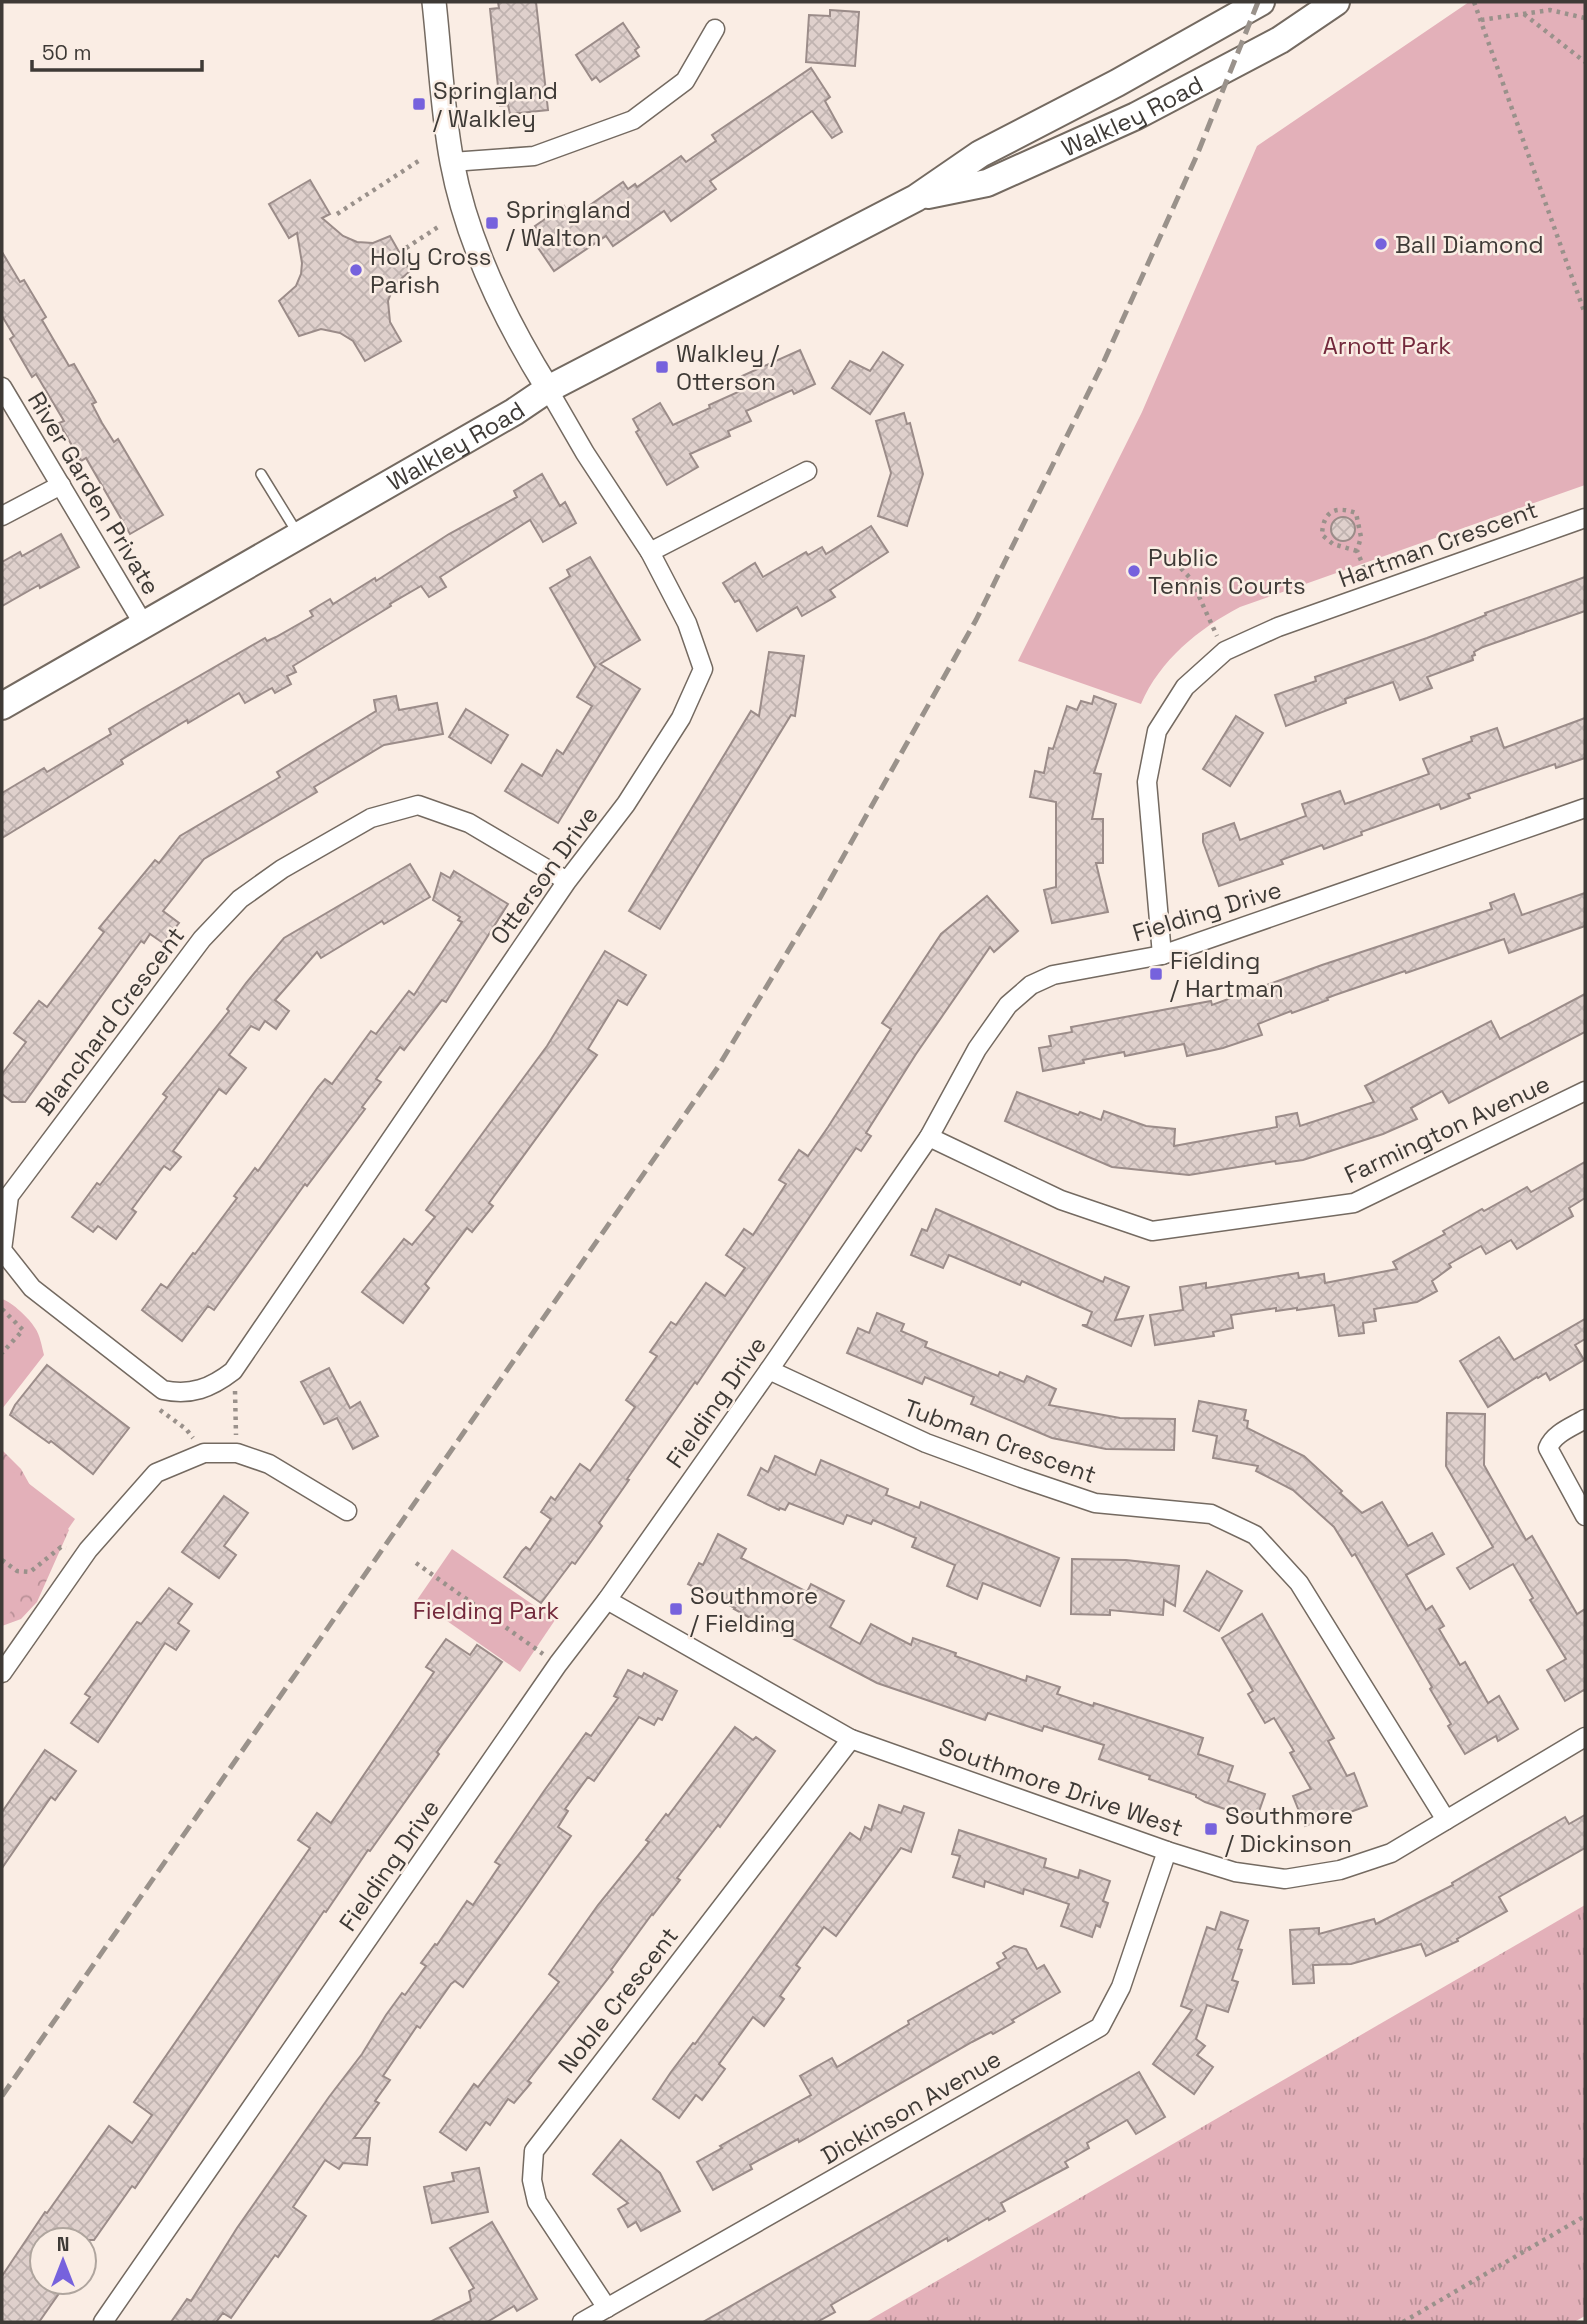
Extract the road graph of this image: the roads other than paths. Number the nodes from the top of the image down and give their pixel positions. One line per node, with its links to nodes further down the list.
1 (434, 2): 5 (street)
2 (1261, 2): 6 (main road, Walkley Road)
3 (1336, 2): 6 (main road, Walkley Road)
4 (715, 29): 5 (street)
5 (452, 162): 8 (street)
6 (916, 198): 8 (main road, Walkley Road)
7 (2, 387): 11 (street, River Garden Private)
8 (548, 389): 14 (main road, Walkley Road); 15 (street, Otterson Drive)
9 (807, 471): 15 (street)
10 (261, 474): 14 (lane)
11 (61, 485): 12 (street); 16 (street, River Garden Private)
12 (2, 516)
13 (1585, 518): 20 (street, Hartman Crescent)
14 (299, 536): 16 (main road, Walkley Road)
15 (650, 552): 19 (street, Otterson Drive)
16 (144, 625): 17 (main road, Walkley Road)
17 (2, 706)
18 (1585, 808): 20 (street, Fielding Drive)
19 (567, 881): 23 (street, Otterson Drive); 23 (street, Blanchard Crescent)
20 (1162, 955): 22 (street, Fielding Drive)
21 (1585, 1091): 22 (street, Farmington Avenue)
22 (929, 1137): 24 (street, Fielding Drive)
23 (234, 1369)
24 (769, 1370): 28 (street, Fielding Drive); 32 (street, Tubman Crescent)
25 (1585, 1419): 27 (street)
26 (347, 1511): 29 (street)
27 (1585, 1516)
28 (607, 1600): 31 (street, Southmore Drive West); 35 (street, Fielding Drive)
29 (2, 1673)
30 (1585, 1737): 32 (street, Southmore Drive West)
31 (851, 1739): 33 (street, Southmore Drive West); 34 (street, Noble Crescent)
32 (1447, 1820): 33 (street, Southmore Drive West)
33 (1167, 1851): 34 (street, Dickinson Avenue)
34 (607, 2308): 36 (street, Dickinson Avenue)
35 (103, 2322)
36 (582, 2322)

